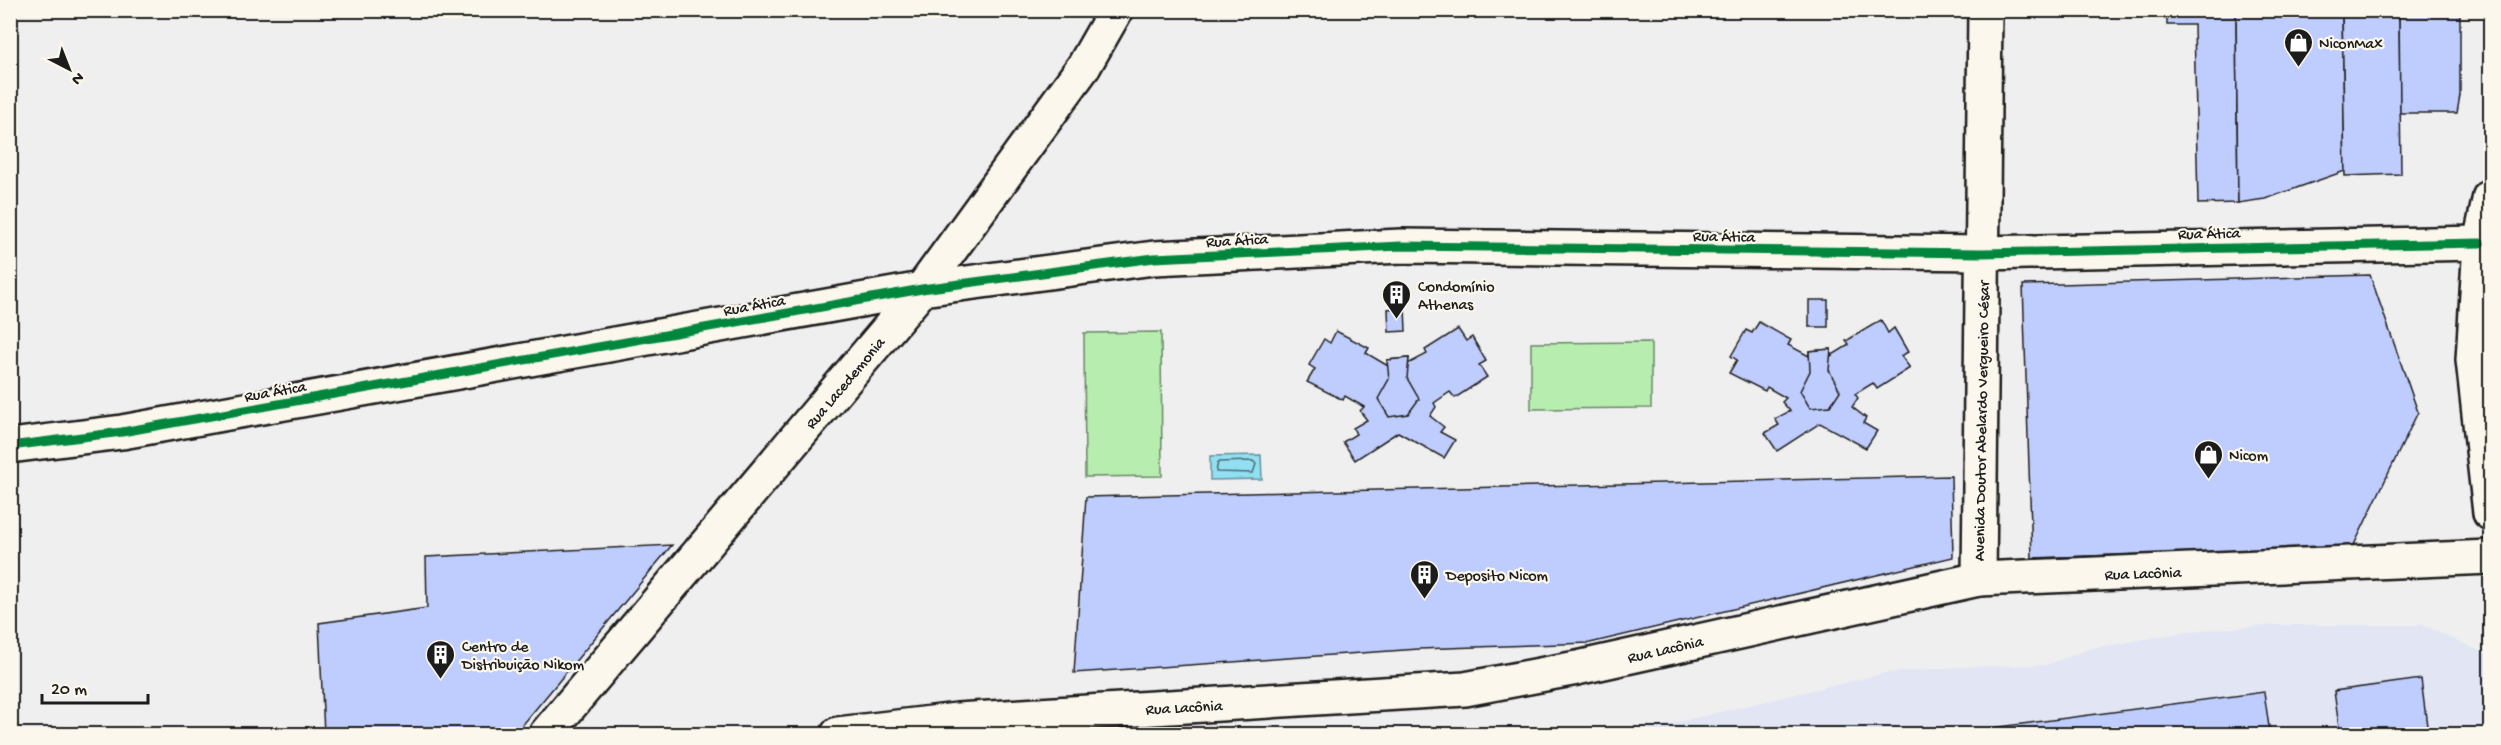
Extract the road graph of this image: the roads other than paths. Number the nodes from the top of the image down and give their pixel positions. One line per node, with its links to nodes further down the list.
1 (1116, 10): 6 (main road, Rua Lacedemonia)
2 (1985, 10): 5 (main road, Avenida Doutor Abelardo Vergueiro César)
3 (2490, 196): 4 (main road)
4 (2480, 243): 5 (main road, Rua Ática); 8 (main road)
5 (1982, 253): 6 (main road, Rua Ática); 10 (main road, Avenida Doutor Abelardo Vergueiro César)
6 (922, 289): 7 (main road, Rua Ática); 11 (main road, Rua Lacedemonia)
7 (10, 446)
8 (2490, 513)
9 (2490, 557): 10 (main road, Rua Lacônia)
10 (1979, 579): 12 (main road, Rua Lacônia)
11 (546, 735)
12 (837, 735)

